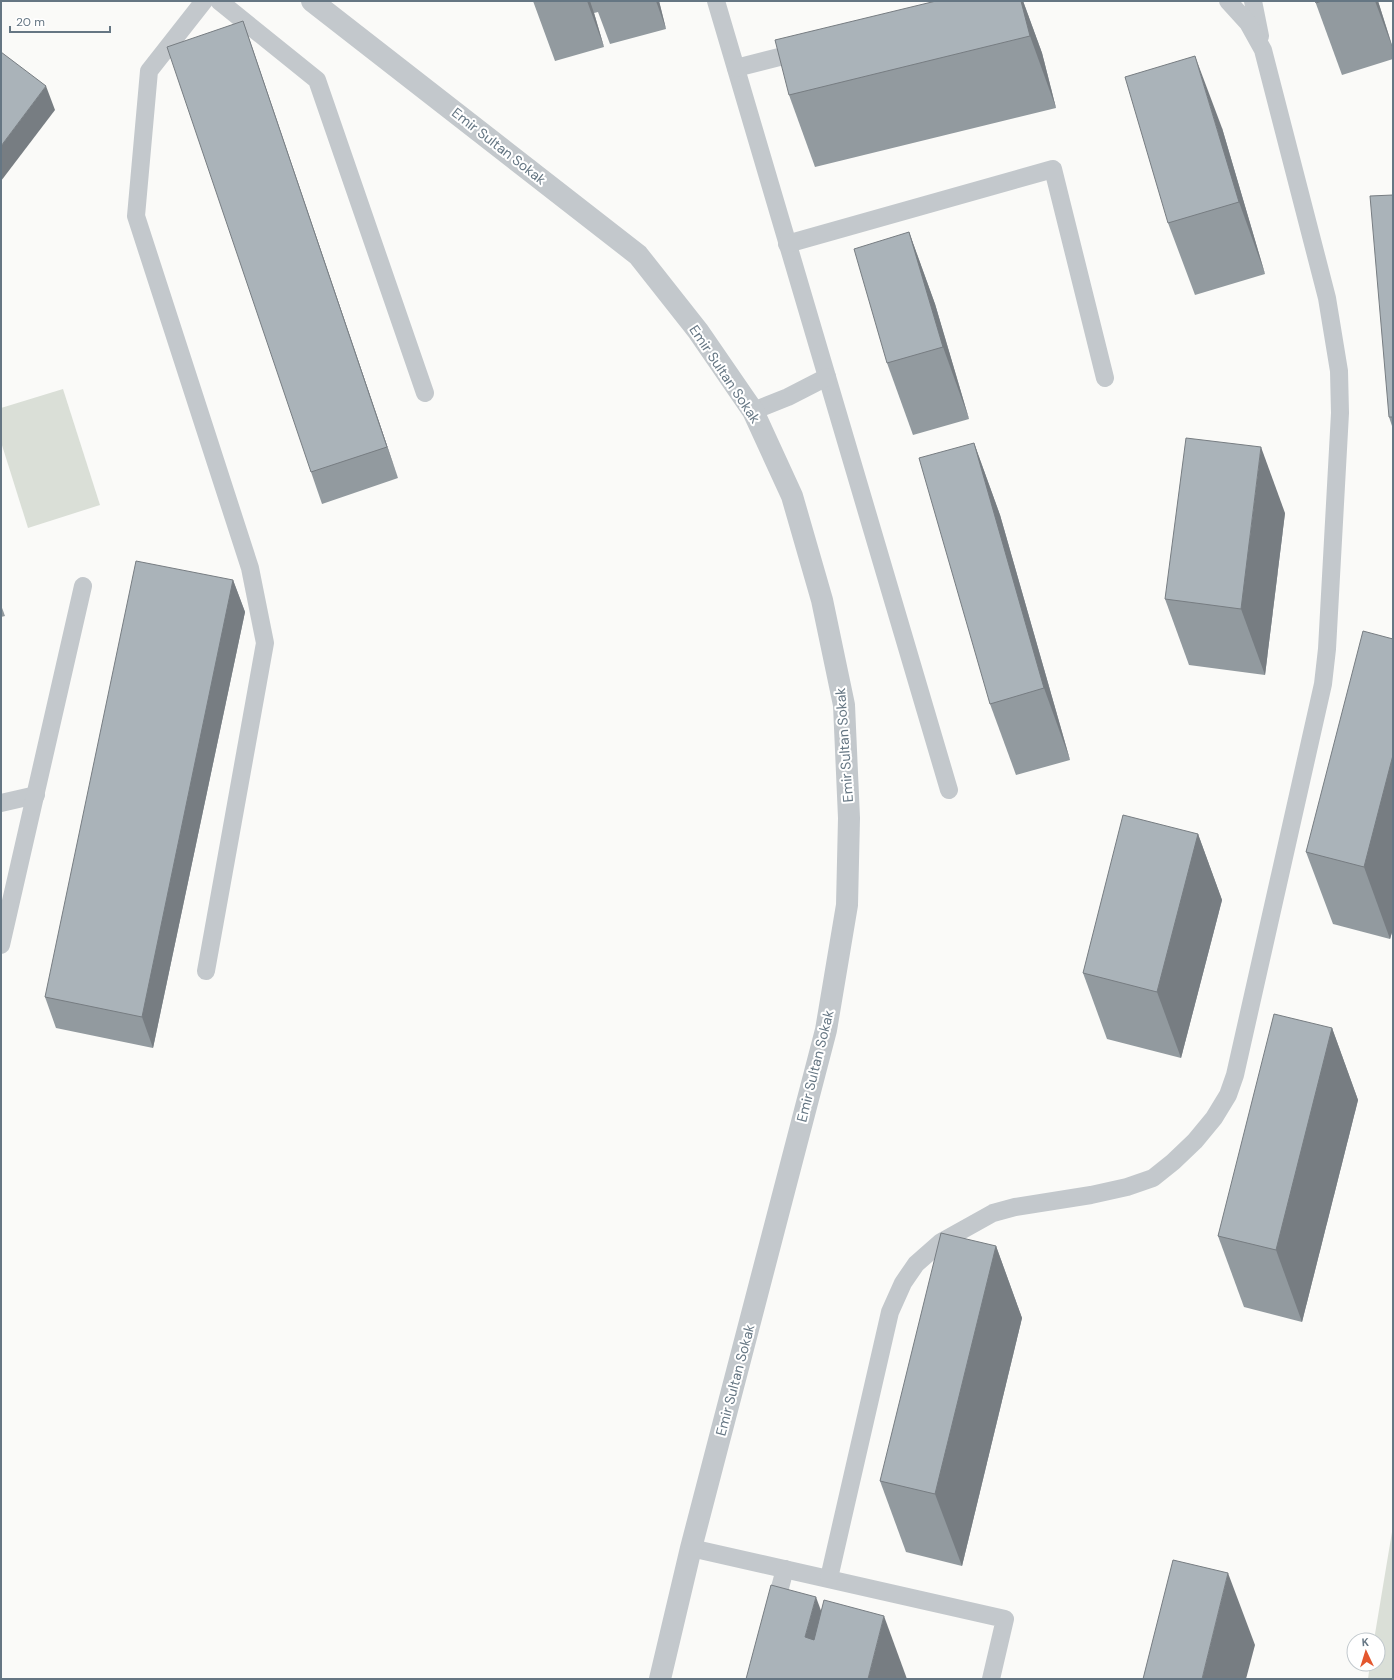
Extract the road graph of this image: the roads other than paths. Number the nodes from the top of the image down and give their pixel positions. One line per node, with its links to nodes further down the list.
1 (204, 1): 20 (lane)
2 (219, 1): 13 (lane)
3 (312, 1): 14 (street, Emir Sultan Sokak)
4 (716, 1): 9 (lane)
5 (1228, 1): 8 (lane)
6 (1253, 1): 8 (lane)
7 (820, 47): 9 (lane)
8 (1263, 50): 23 (lane)
9 (736, 68): 10 (lane)
10 (787, 244): 11 (lane); 12 (lane)
11 (827, 377): 14 (lane); 16 (lane)
12 (1105, 378)
13 (425, 393)
14 (753, 411): 21 (street, Emir Sultan Sokak)
15 (84, 586): 17 (lane)
16 (949, 790)
17 (36, 795): 18 (lane); 19 (lane)
18 (1, 803)
19 (1, 945)
20 (206, 971)
21 (691, 1548): 22 (lane); 25 (street, Emir Sultan Sokak)
22 (785, 1569): 23 (lane); 24 (lane)
23 (829, 1578): 26 (lane)
24 (769, 1628)
25 (660, 1679)
26 (991, 1679)

